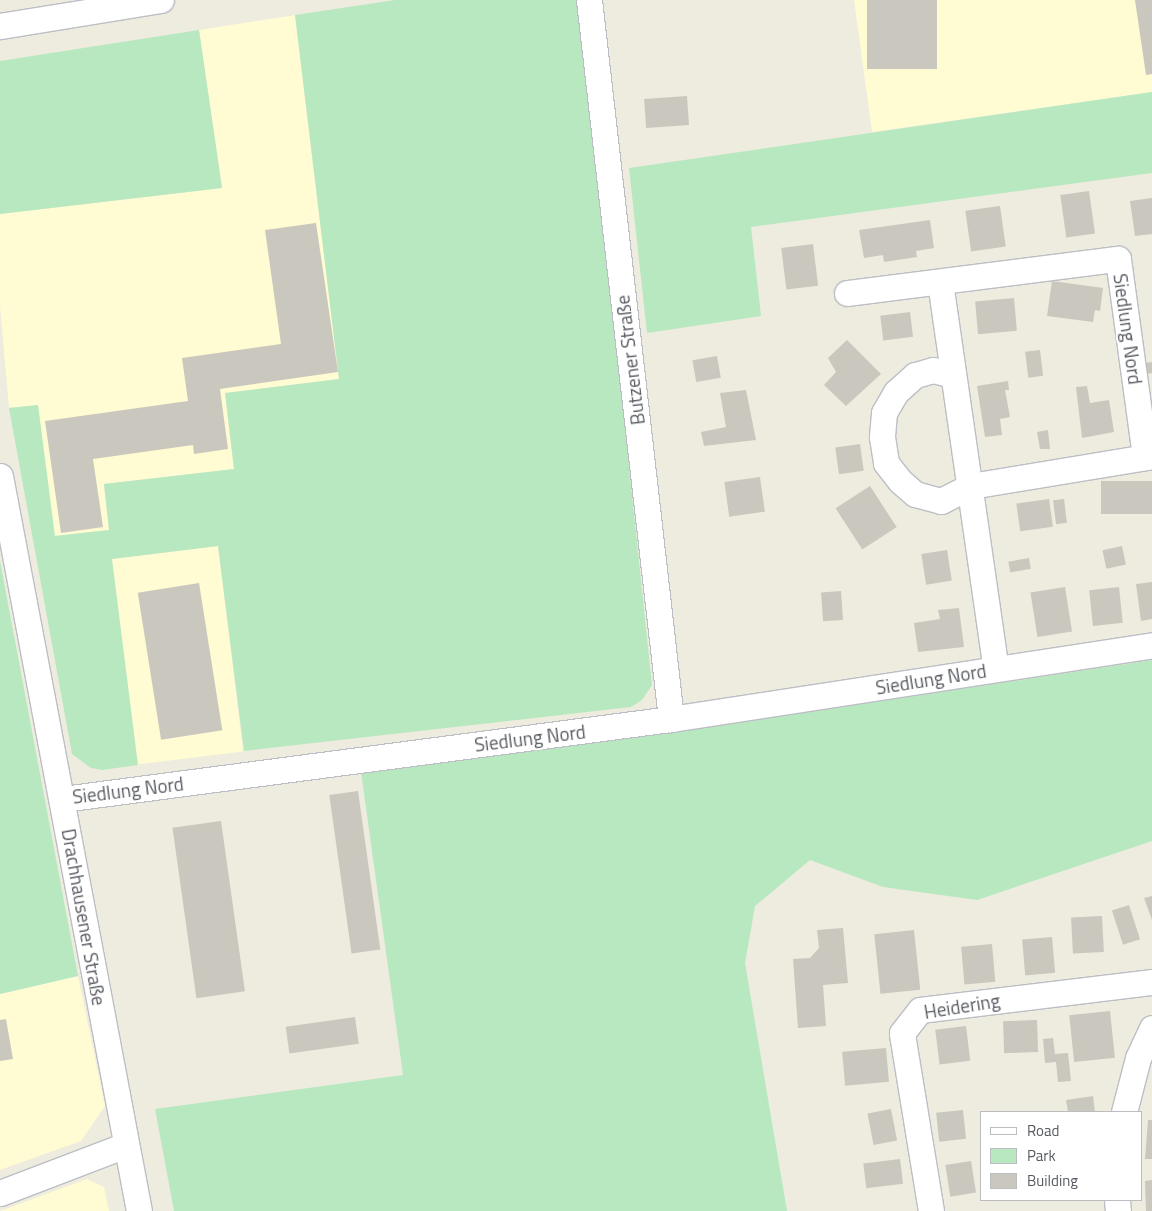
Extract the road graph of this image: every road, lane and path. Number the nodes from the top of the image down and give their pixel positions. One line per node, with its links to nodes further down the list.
1 (161, 0): 3 (street)
2 (589, 0): 12 (street, Butzener Straße)
3 (0, 26)
4 (940, 282): 5 (street, Siedlung Nord); 6 (street, Siedlung Nord); 7 (street, Siedlung Nord)
5 (846, 293)
6 (953, 376): 9 (street, Siedlung Nord); 9 (street, Siedlung Nord)
7 (1148, 457): 9 (street, Siedlung Nord)
8 (0, 476): 13 (street, Drachhausener Straße)
9 (971, 486): 11 (street, Siedlung Nord)
10 (1152, 646): 11 (street, Siedlung Nord)
11 (996, 669): 12 (street, Siedlung Nord)
12 (671, 719): 13 (street, Siedlung Nord)
13 (63, 798): 17 (street, Drachhausener Straße)
14 (1152, 982): 20 (street, Heidering)
15 (1152, 1028): 16 (street)
16 (1124, 1111)
17 (126, 1145): 18 (street); 19 (street, Drachhausener Straße)
18 (0, 1193)
19 (139, 1211)
20 (931, 1211)

